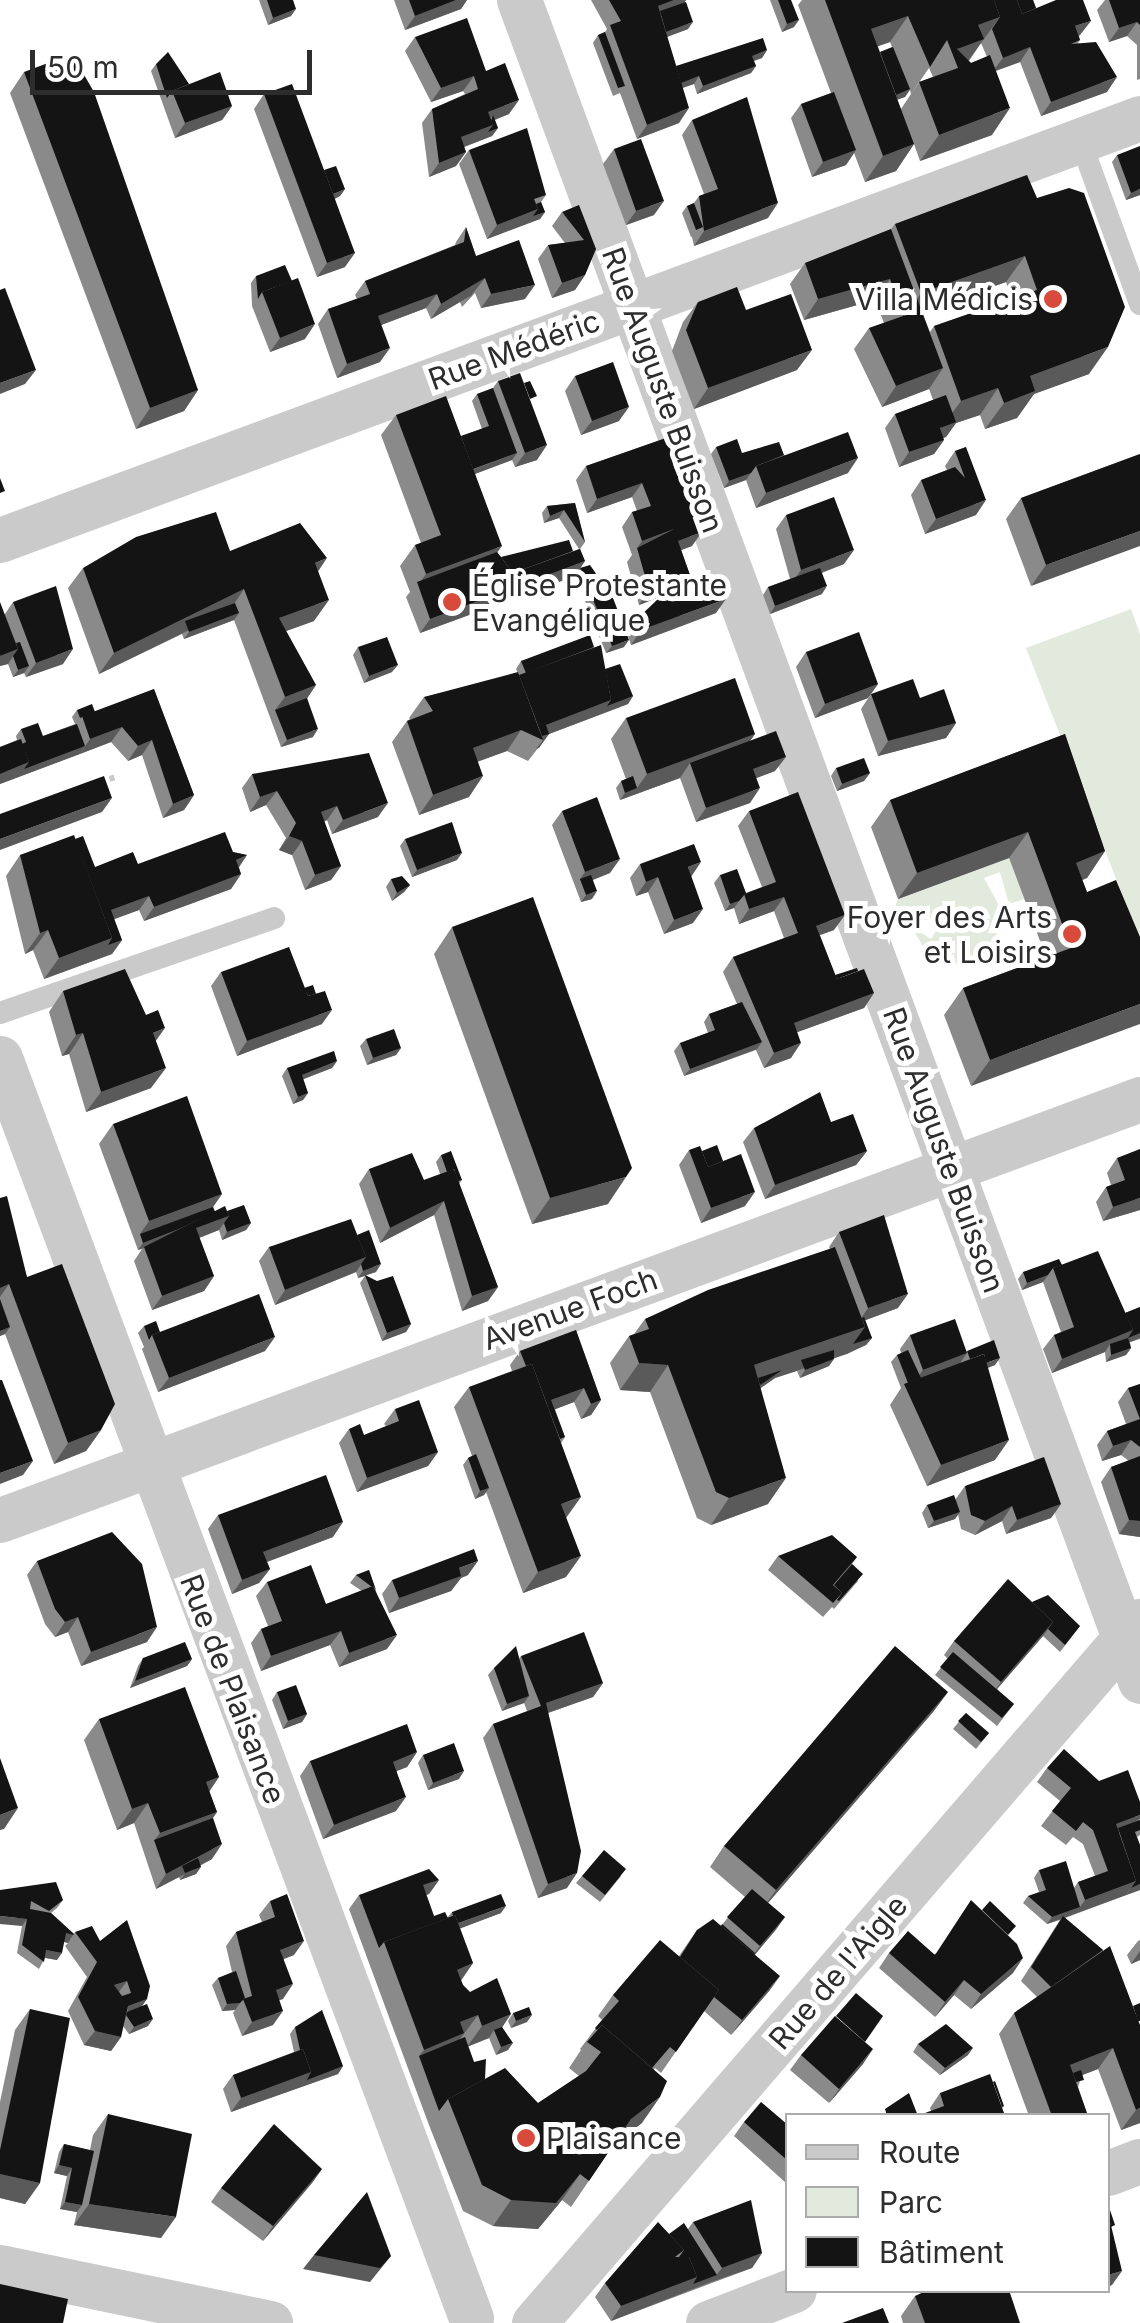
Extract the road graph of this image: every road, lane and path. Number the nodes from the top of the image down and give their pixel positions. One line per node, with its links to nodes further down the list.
1 (520, 0): 5 (street, Rue Auguste Buisson)
2 (1140, 118): 3 (street, Rue Médéric)
3 (1080, 140): 4 (lane); 5 (street, Rue Médéric)
4 (1140, 304)
5 (632, 306): 6 (street, Rue Médéric); 13 (street, Rue Auguste Buisson)
6 (0, 540)
7 (118, 776): 8 (path)
8 (85, 788)
9 (274, 918): 10 (lane)
10 (0, 1013)
11 (0, 1058): 14 (street, Rue de Plaisance)
12 (1140, 1098): 13 (street, Avenue Foch)
13 (951, 1168): 14 (street, Avenue Foch); 16 (street, Rue Auguste Buisson)
14 (148, 1465): 15 (street, Avenue Foch); 22 (street, Rue de Plaisance)
15 (0, 1520)
16 (1132, 1628): 17 (street, Rue Auguste Buisson); 24 (street, Rue de l'Aigle)
17 (1140, 1681)
18 (1140, 2161): 19 (street)
19 (1110, 2172)
20 (0, 2267): 23 (street)
21 (786, 2293): 25 (street)
22 (478, 2321)
23 (270, 2323)
24 (534, 2323)
25 (708, 2323)

